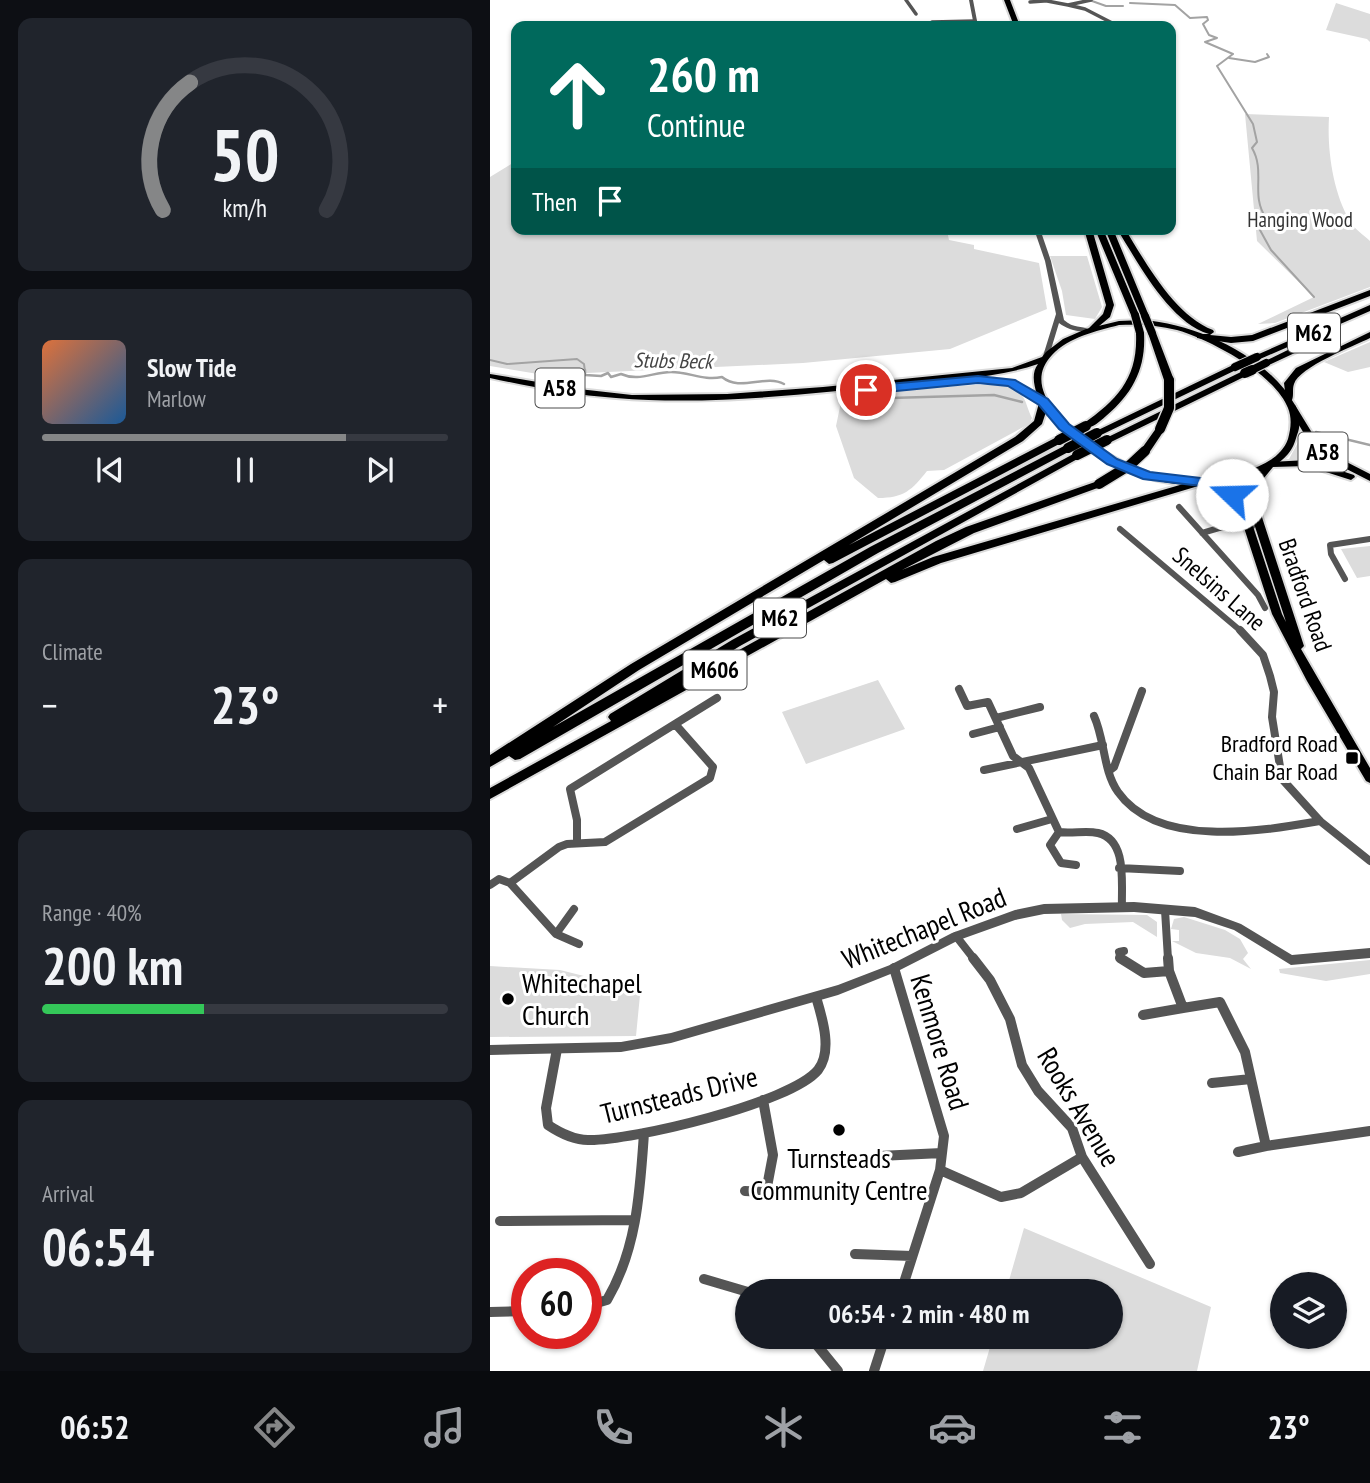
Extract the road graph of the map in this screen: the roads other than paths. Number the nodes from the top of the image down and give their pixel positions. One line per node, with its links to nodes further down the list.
1 (906, 0): 9 (street)
2 (971, 0): 10 (street)
3 (1007, 0): 11 (highway)
4 (1014, 0): 12 (highway)
5 (1091, 0): 8 (street)
6 (1044, 1): 7 (street); 8 (street)
7 (1030, 2)
8 (1068, 5): 13 (street)
9 (916, 14)
10 (975, 21)
11 (1015, 21)
12 (1022, 21)
13 (1108, 21)
14 (1039, 235): 22 (street)
15 (1090, 235): 26 (highway)
16 (1101, 235): 23 (highway, M606)
17 (1111, 235): 23 (highway, M606)
18 (1125, 235): 19 (highway)
19 (1149, 273): 25 (highway); 28 (highway)
20 (1370, 293): 25 (highway)
21 (1370, 308): 31 (highway, M62)
22 (1059, 312): 26 (street); 30 (street)
23 (1140, 315): 27 (highway, M606, bridge); 49 (highway, M606, bridge)
24 (1370, 316): 31 (highway, M62)
25 (1293, 323): 28 (highway)
26 (1089, 330): 28 (main road); 30 (main road)
27 (1140, 332): 37 (highway, M606, bridge)
28 (1197, 334): 34 (main road)
29 (1370, 335): 34 (highway)
30 (1045, 358): 33 (main road, A58); 35 (main road)
31 (1261, 360): 36 (highway, M62, bridge); 37 (highway, M62, bridge)
32 (490, 376): 33 (main road, A58)
33 (630, 397): 35 (main road, A58)
34 (1291, 402): 38 (main road, Bradford Road); 39 (main road, A58)
35 (1044, 403): 40 (main road); 47 (highway)
36 (1097, 433): 37 (highway, M62, bridge)
37 (1068, 448): 47 (highway, M606); 63 (highway, M62); 67 (highway, M62)
38 (1271, 464): 39 (main road, A58); 40 (main road); 42 (main road, Bradford Road)
39 (1370, 481)
40 (1203, 482): 42 (main road, Bradford Road); 49 (highway)
41 (1179, 507): 44 (street, Bradford Road)
42 (1254, 526): 44 (street, Bradford Road); 62 (main road, Bradford Road)
43 (1120, 529): 69 (street, Snelsins Lane)
44 (1202, 533): 48 (street, Bradford Road)
45 (1370, 539): 46 (street)
46 (1345, 579)
47 (754, 599): 60 (highway, M606)
48 (1265, 607)
49 (775, 636): 67 (highway, M606)
50 (959, 689): 55 (street)
51 (1142, 691): 65 (street)
52 (717, 698): 56 (street)
53 (1040, 707): 55 (street)
54 (1094, 716): 59 (street)
55 (996, 718): 57 (street)
56 (675, 724): 72 (street); 72 (street)
57 (1000, 727): 58 (street); 61 (street)
58 (972, 734)
59 (1104, 745): 61 (street); 65 (street)
60 (490, 762)
61 (1021, 764): 64 (street); 68 (street)
62 (1366, 764): 66 (main road, Bradford Road)
63 (490, 769)
64 (984, 770)
65 (1110, 770): 69 (street)
66 (1370, 778)
67 (490, 793)
68 (1052, 819): 70 (street); 71 (street)
69 (1320, 821): 73 (street, Snelsins Lane)
70 (1017, 829)
71 (1059, 832): 74 (street); 75 (street)
72 (577, 843): 77 (street)
73 (1370, 861)
74 (1076, 865)
75 (1119, 868): 76 (street); 79 (street)
76 (1180, 871)
77 (510, 883): 78 (street); 82 (street)
78 (490, 886)
79 (1122, 907): 81 (street, Whitechapel Road); 83 (street, Whitechapel Road)
80 (574, 909): 82 (street)
81 (1165, 909): 86 (street, Whitechapel Road); 88 (street)
82 (556, 934): 84 (street)
83 (956, 936): 87 (street, Whitechapel Road); 103 (street, Rooks Avenue)
84 (579, 944)
85 (1124, 951): 88 (street)
86 (1370, 953)
87 (894, 968): 89 (street, Whitechapel Road); 101 (street, Kenmore Road)
88 (1169, 971): 90 (street)
89 (816, 997): 92 (street, Whitechapel Road); 96 (street, Turnsteads Drive)
90 (1183, 1008): 91 (street); 94 (street)
91 (1143, 1015)
92 (556, 1049): 93 (street, Whitechapel Road); 98 (street, Turnsteads Drive)
93 (490, 1050)
94 (1251, 1079): 95 (street); 99 (street)
95 (1212, 1083)
96 (763, 1100): 98 (street, Turnsteads Drive); 106 (street)
97 (1370, 1131): 99 (street)
98 (644, 1133): 108 (street)
99 (1266, 1146): 100 (street)
100 (1238, 1152)
101 (942, 1153): 102 (street); 104 (street, Kenmore Road)
102 (879, 1156)
103 (1082, 1157): 104 (street); 112 (street, Rooks Avenue)
104 (940, 1170): 111 (street, Kenmore Road)
105 (745, 1191): 106 (street)
106 (766, 1192): 107 (street)
107 (784, 1193)
108 (634, 1220): 109 (street); 116 (street)
109 (500, 1222)
110 (855, 1254): 111 (street)
111 (912, 1256): 114 (street, Kenmore Road)
112 (1150, 1264)
113 (704, 1279): 115 (street)
114 (906, 1279)
115 (735, 1288)
116 (602, 1301)
117 (511, 1311): 118 (street)
118 (490, 1312)
119 (820, 1349): 121 (street)
120 (881, 1349): 122 (street)
121 (838, 1371)
122 (873, 1371)

